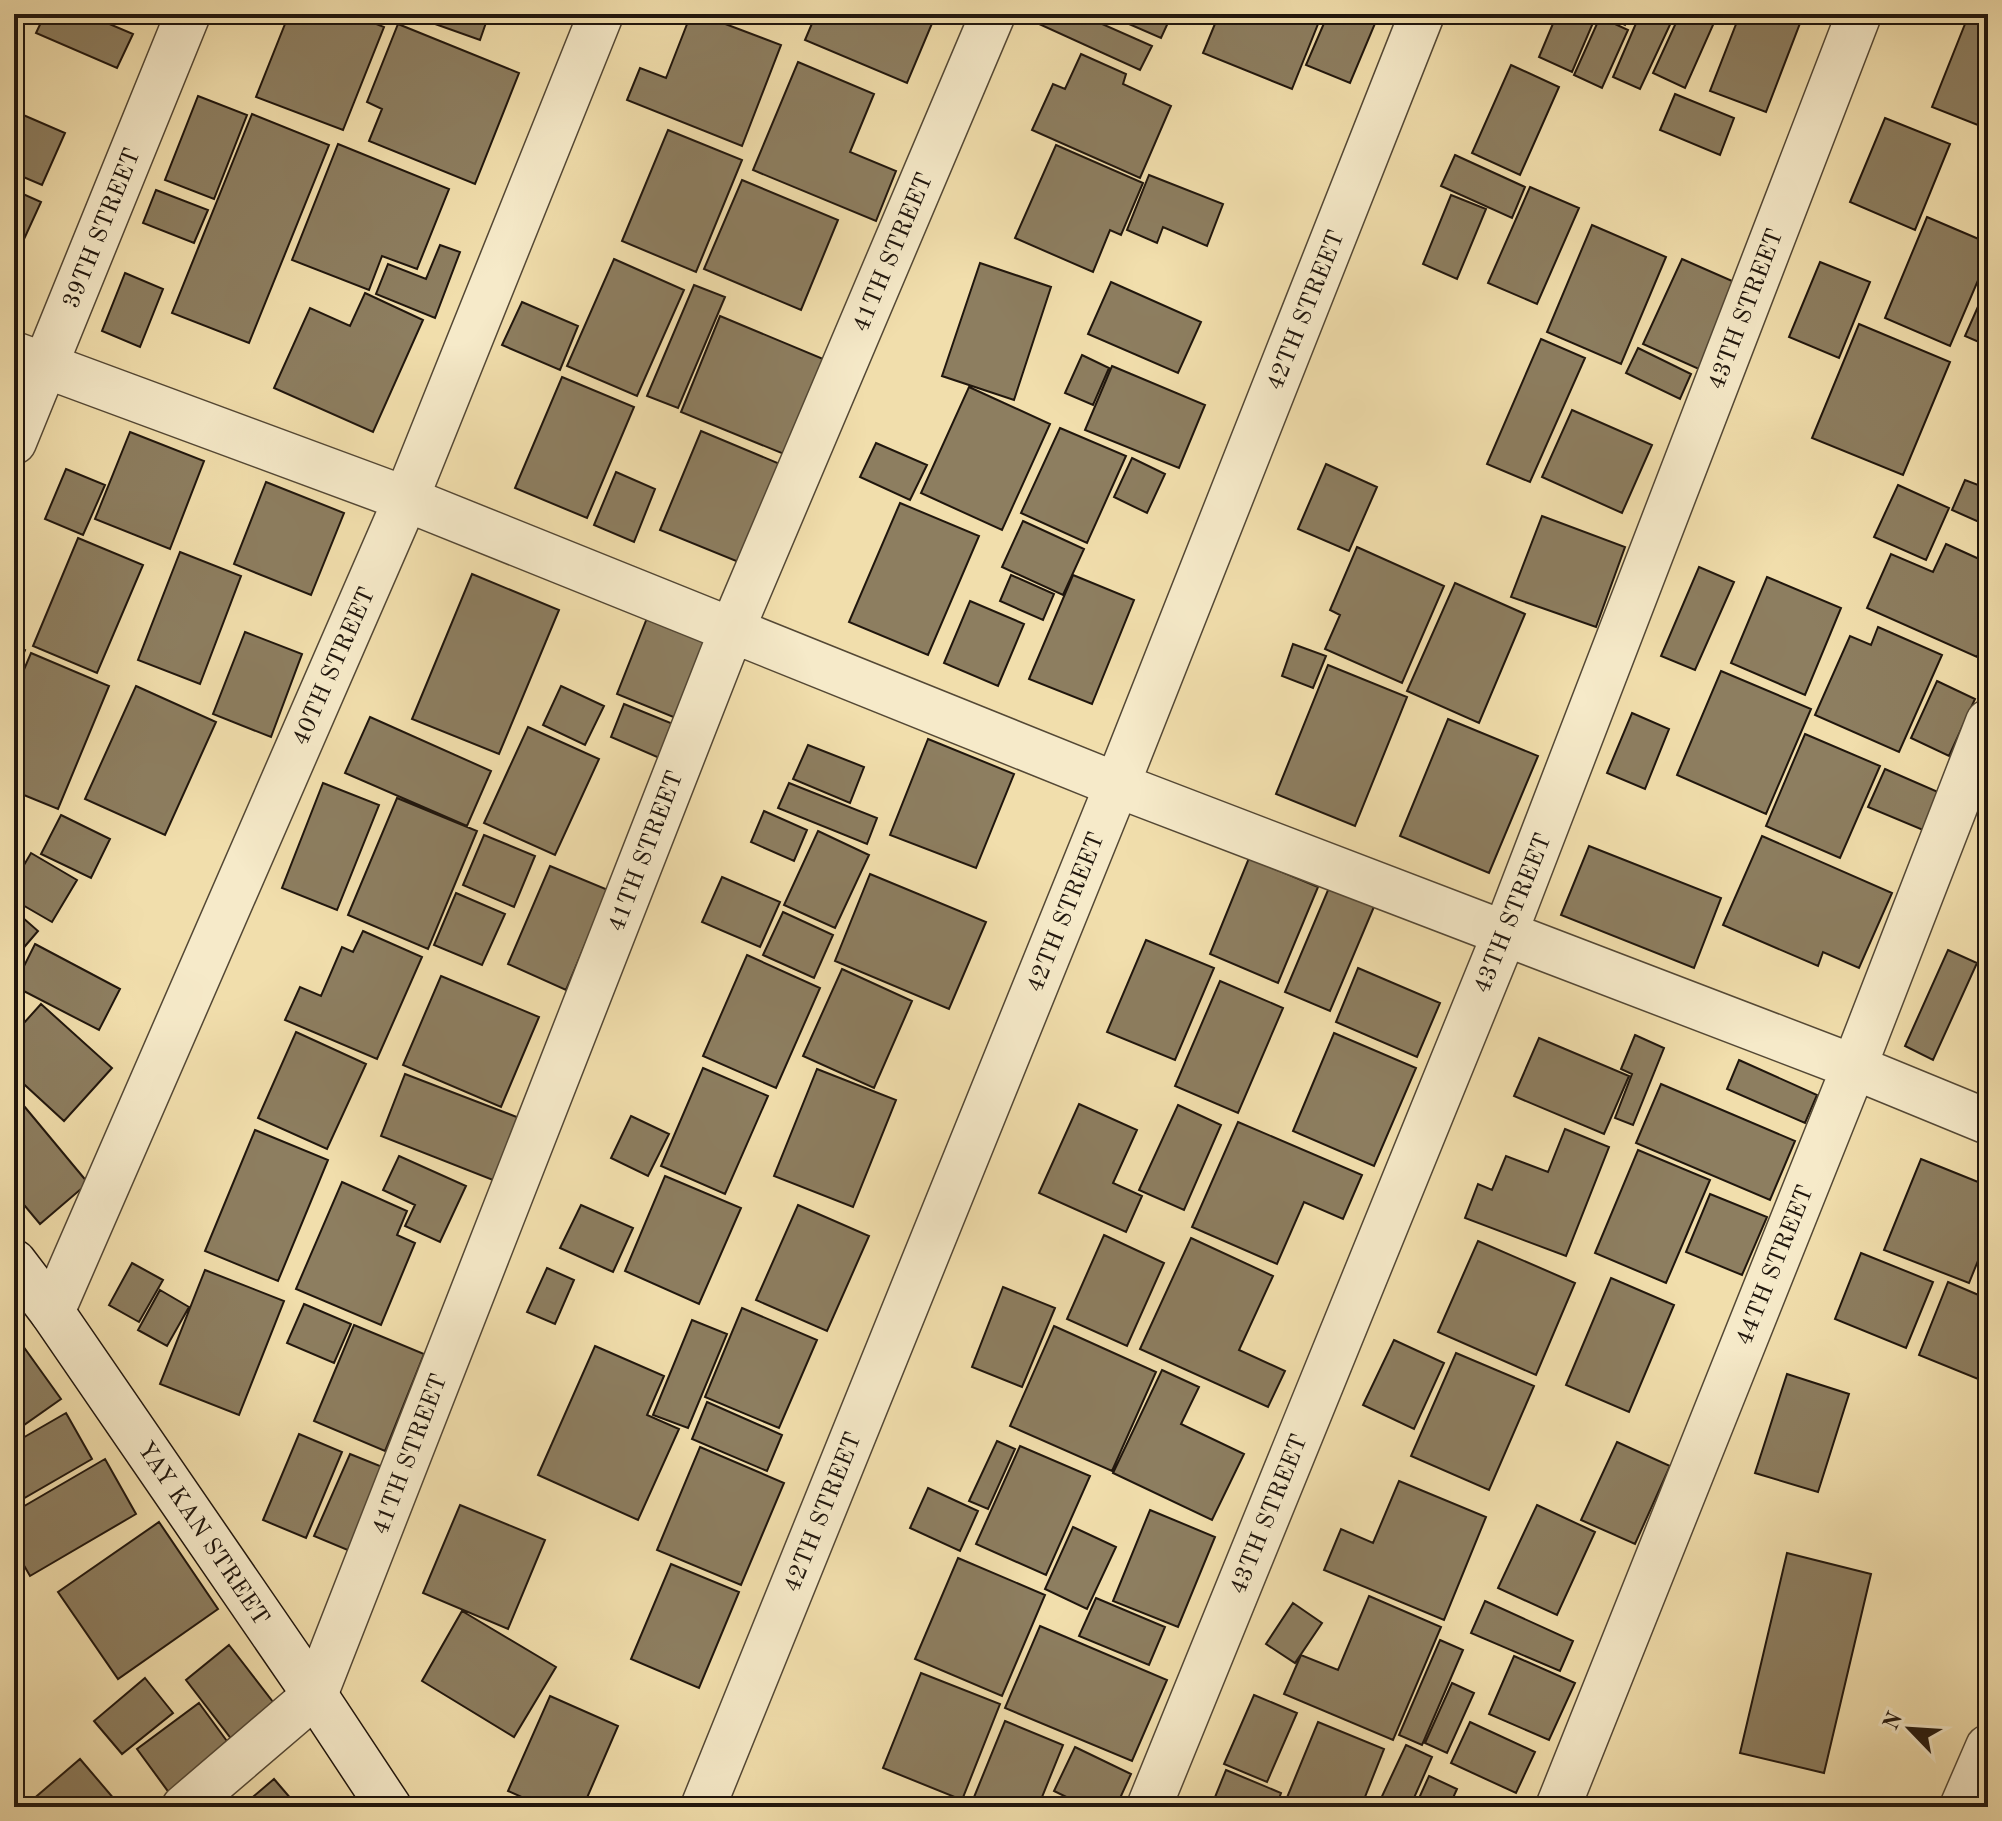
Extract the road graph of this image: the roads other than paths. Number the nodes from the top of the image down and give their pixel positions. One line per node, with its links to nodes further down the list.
1 (188, 14): 6 (street, 39TH STREET)
2 (601, 14): 8 (street, 40TH STREET)
3 (993, 14): 9 (street, 41TH STREET)
4 (1422, 14): 11 (street, 42TH STREET)
5 (1859, 14): 12 (street, 43TH STREET)
6 (29, 360): 7 (street, 39TH STREET); 8 (street)
7 (14, 442)
8 (406, 499): 9 (street); 16 (street, 40TH STREET)
9 (731, 632): 11 (street); 17 (street, 41TH STREET)
10 (1988, 722): 13 (street, 44TH STREET)
11 (1117, 785): 12 (street); 21 (street, 42TH STREET)
12 (1505, 933): 13 (street); 22 (street, 43TH STREET)
13 (1854, 1067): 14 (street); 23 (street, 44TH STREET)
14 (1988, 1122)
15 (14, 1262): 16 (street, YAY KAN STREET)
16 (52, 1312): 17 (street, YAY KAN STREET)
17 (315, 1695): 19 (street); 20 (street, YAY KAN STREET)
18 (1988, 1747): 24 (street)
19 (184, 1807)
20 (389, 1807)
21 (703, 1807)
22 (1149, 1807)
23 (1558, 1807)
24 (1962, 1807)

